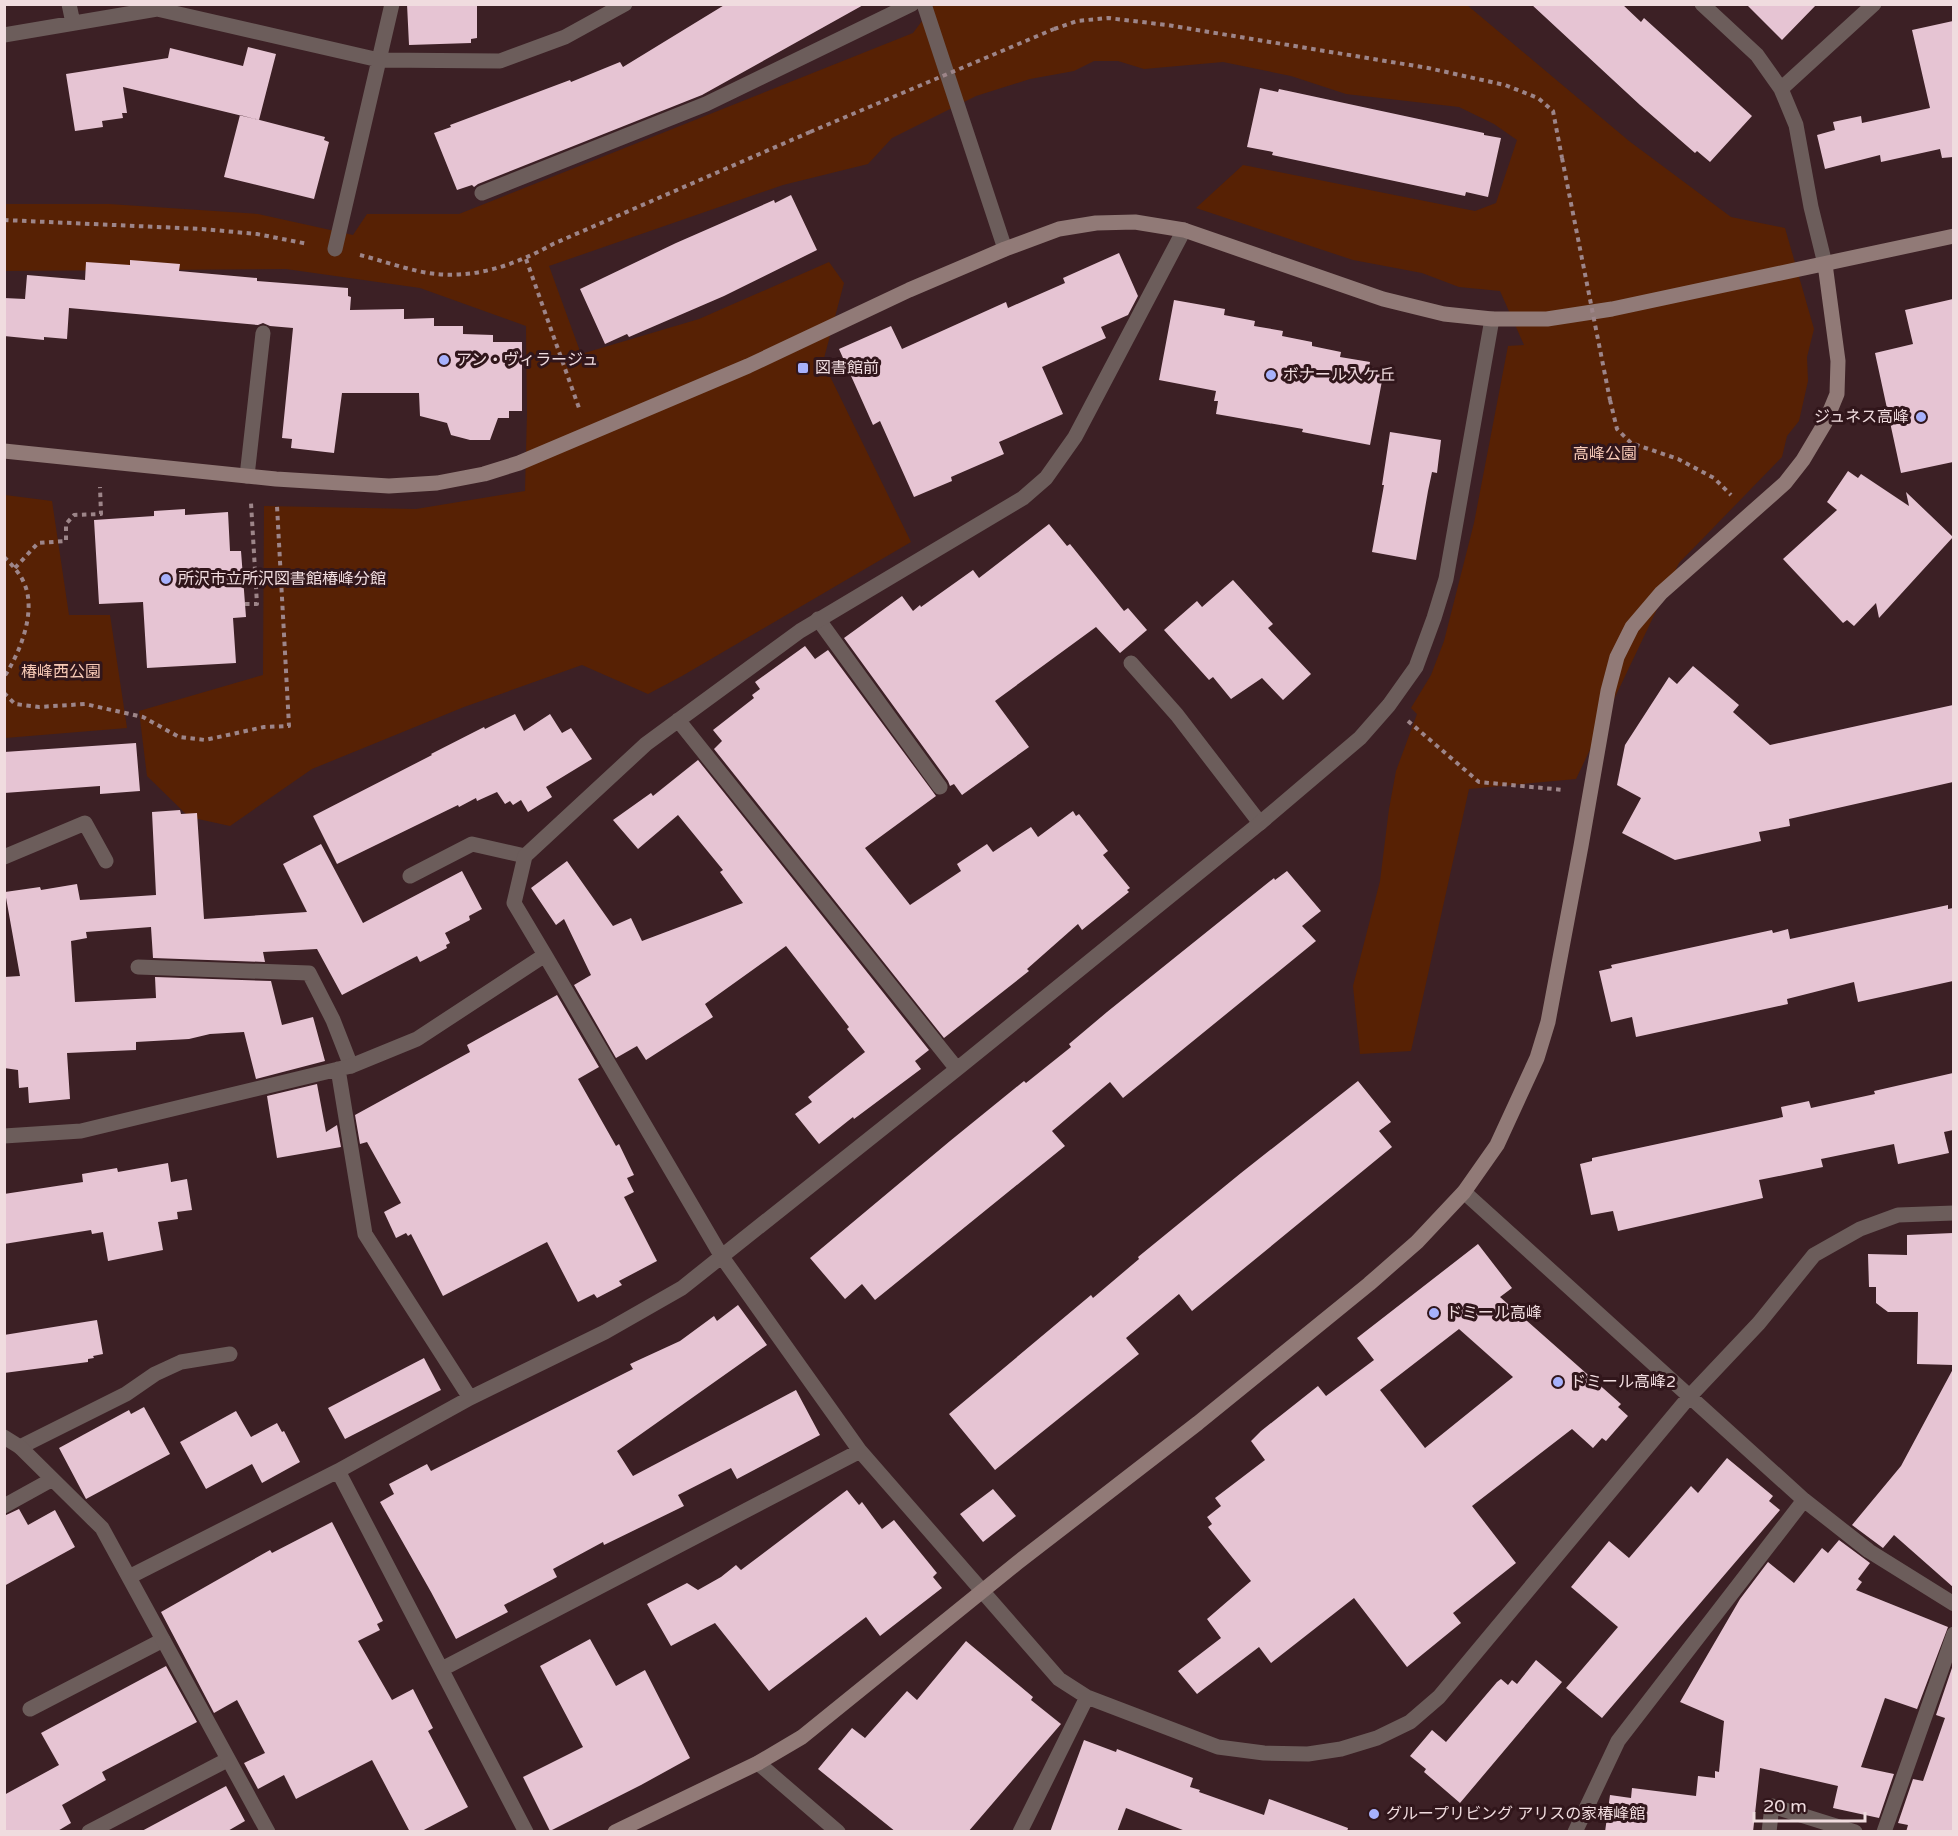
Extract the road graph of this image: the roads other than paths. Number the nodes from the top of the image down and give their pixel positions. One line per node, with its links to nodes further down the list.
1 (69, 4): 8 (street)
2 (392, 4): 10 (street)
3 (625, 4): 10 (street)
4 (912, 4): 12 (street)
5 (924, 4): 16 (street)
6 (1702, 4): 11 (street)
7 (1874, 4): 11 (street)
8 (73, 23): 9 (street); 10 (street)
9 (4, 35)
10 (379, 60): 15 (street)
11 (1781, 89): 17 (street)
12 (482, 194)
13 (1184, 230): 16 (street); 18 (street); 22 (street)
14 (1953, 236): 17 (street)
15 (335, 249)
16 (1005, 249): 21 (street)
17 (1825, 264): 18 (street); 36 (street)
18 (1492, 319): 26 (street)
19 (262, 333): 21 (street)
20 (4, 451): 21 (street)
21 (248, 476)
22 (818, 619): 24 (street); 25 (street)
23 (1131, 663): 26 (street)
24 (678, 720): 27 (street); 34 (street)
25 (940, 787)
26 (1260, 823): 34 (street)
27 (525, 856): 30 (street); 31 (street)
28 (4, 857): 29 (street)
29 (106, 861)
30 (410, 876)
31 (545, 955): 33 (street); 38 (street)
32 (138, 967): 33 (street)
33 (345, 1067): 35 (street); 41 (street)
34 (957, 1069): 38 (street)
35 (4, 1136)
36 (1464, 1192): 40 (street); 50 (street)
37 (1953, 1213): 40 (street)
38 (722, 1257): 41 (street); 44 (street)
39 (231, 1354): 43 (street)
40 (1689, 1397): 47 (street); 55 (street)
41 (470, 1398): 45 (street)
42 (4, 1437): 43 (street)
43 (20, 1447): 46 (street)
44 (860, 1451): 50 (street); 54 (street)
45 (338, 1471): 49 (street); 54 (street)
46 (51, 1480): 48 (street); 49 (street)
47 (1804, 1500): 51 (street); 65 (street)
48 (4, 1506)
49 (129, 1577): 53 (street)
50 (981, 1592): 55 (street); 58 (street)
51 (1953, 1604)
52 (1953, 1634): 68 (street)
53 (163, 1640): 56 (street); 57 (street)
54 (442, 1669): 61 (street)
55 (1087, 1697): 64 (street)
56 (30, 1709)
57 (227, 1760): 59 (street); 60 (street)
58 (758, 1763): 62 (street); 63 (street)
59 (89, 1832)
60 (268, 1832)
61 (526, 1832)
62 (615, 1832)
63 (838, 1832)
64 (1020, 1832)
65 (1575, 1832)
66 (1769, 1832): 67 (street)
67 (1855, 1832)
68 (1884, 1832)

